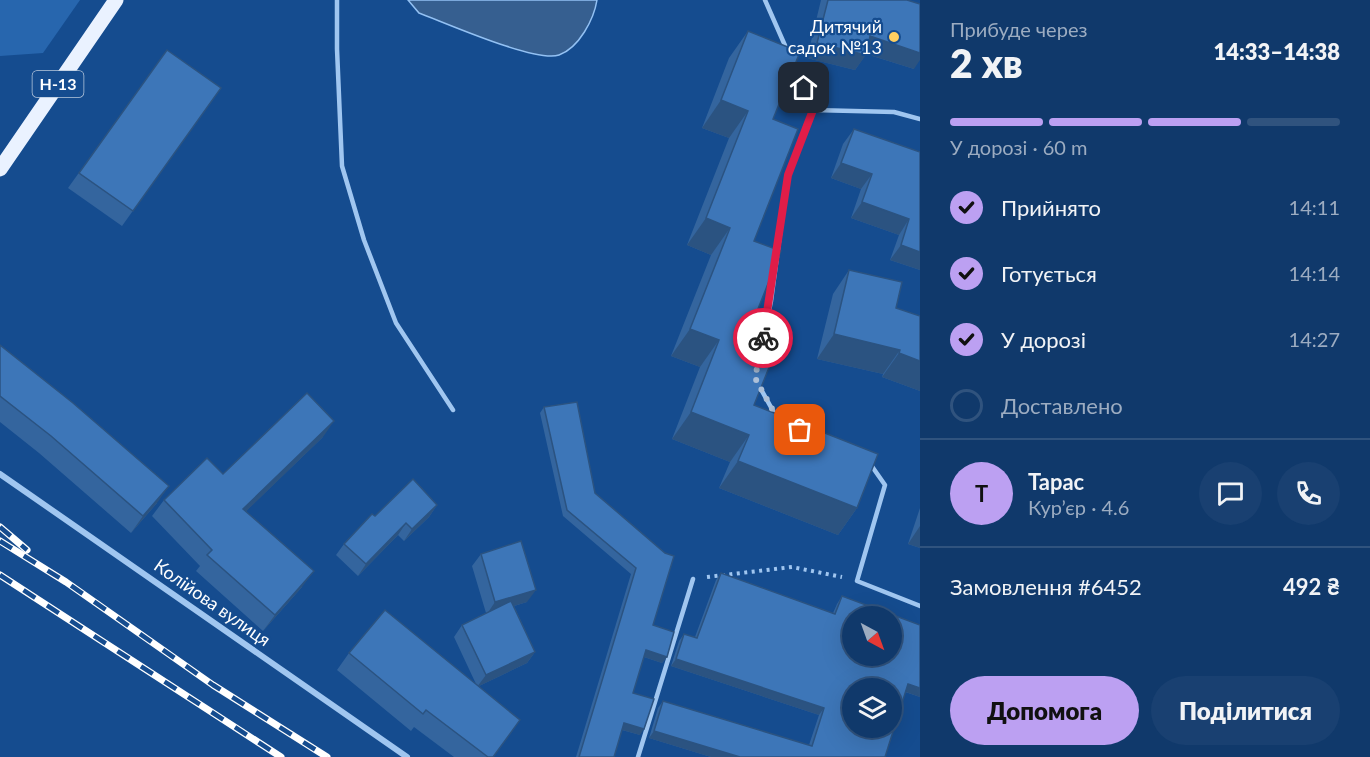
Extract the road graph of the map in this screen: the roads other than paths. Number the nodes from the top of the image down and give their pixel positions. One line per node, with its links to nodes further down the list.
1 (116, 0): 6 (main road, Н-13)
2 (338, 0): 9 (lane)
3 (765, 0): 4 (lane)
4 (813, 110): 5 (lane); 7 (lane)
5 (920, 119)
6 (0, 169)
7 (757, 367)
8 (755, 378): 10 (lane)
9 (453, 410)
10 (780, 423)
11 (868, 461): 14 (lane)
12 (0, 474): 15 (street, Колійова вулиця)
13 (693, 579): 16 (lane)
14 (920, 606)
15 (407, 757)
16 (638, 757)

